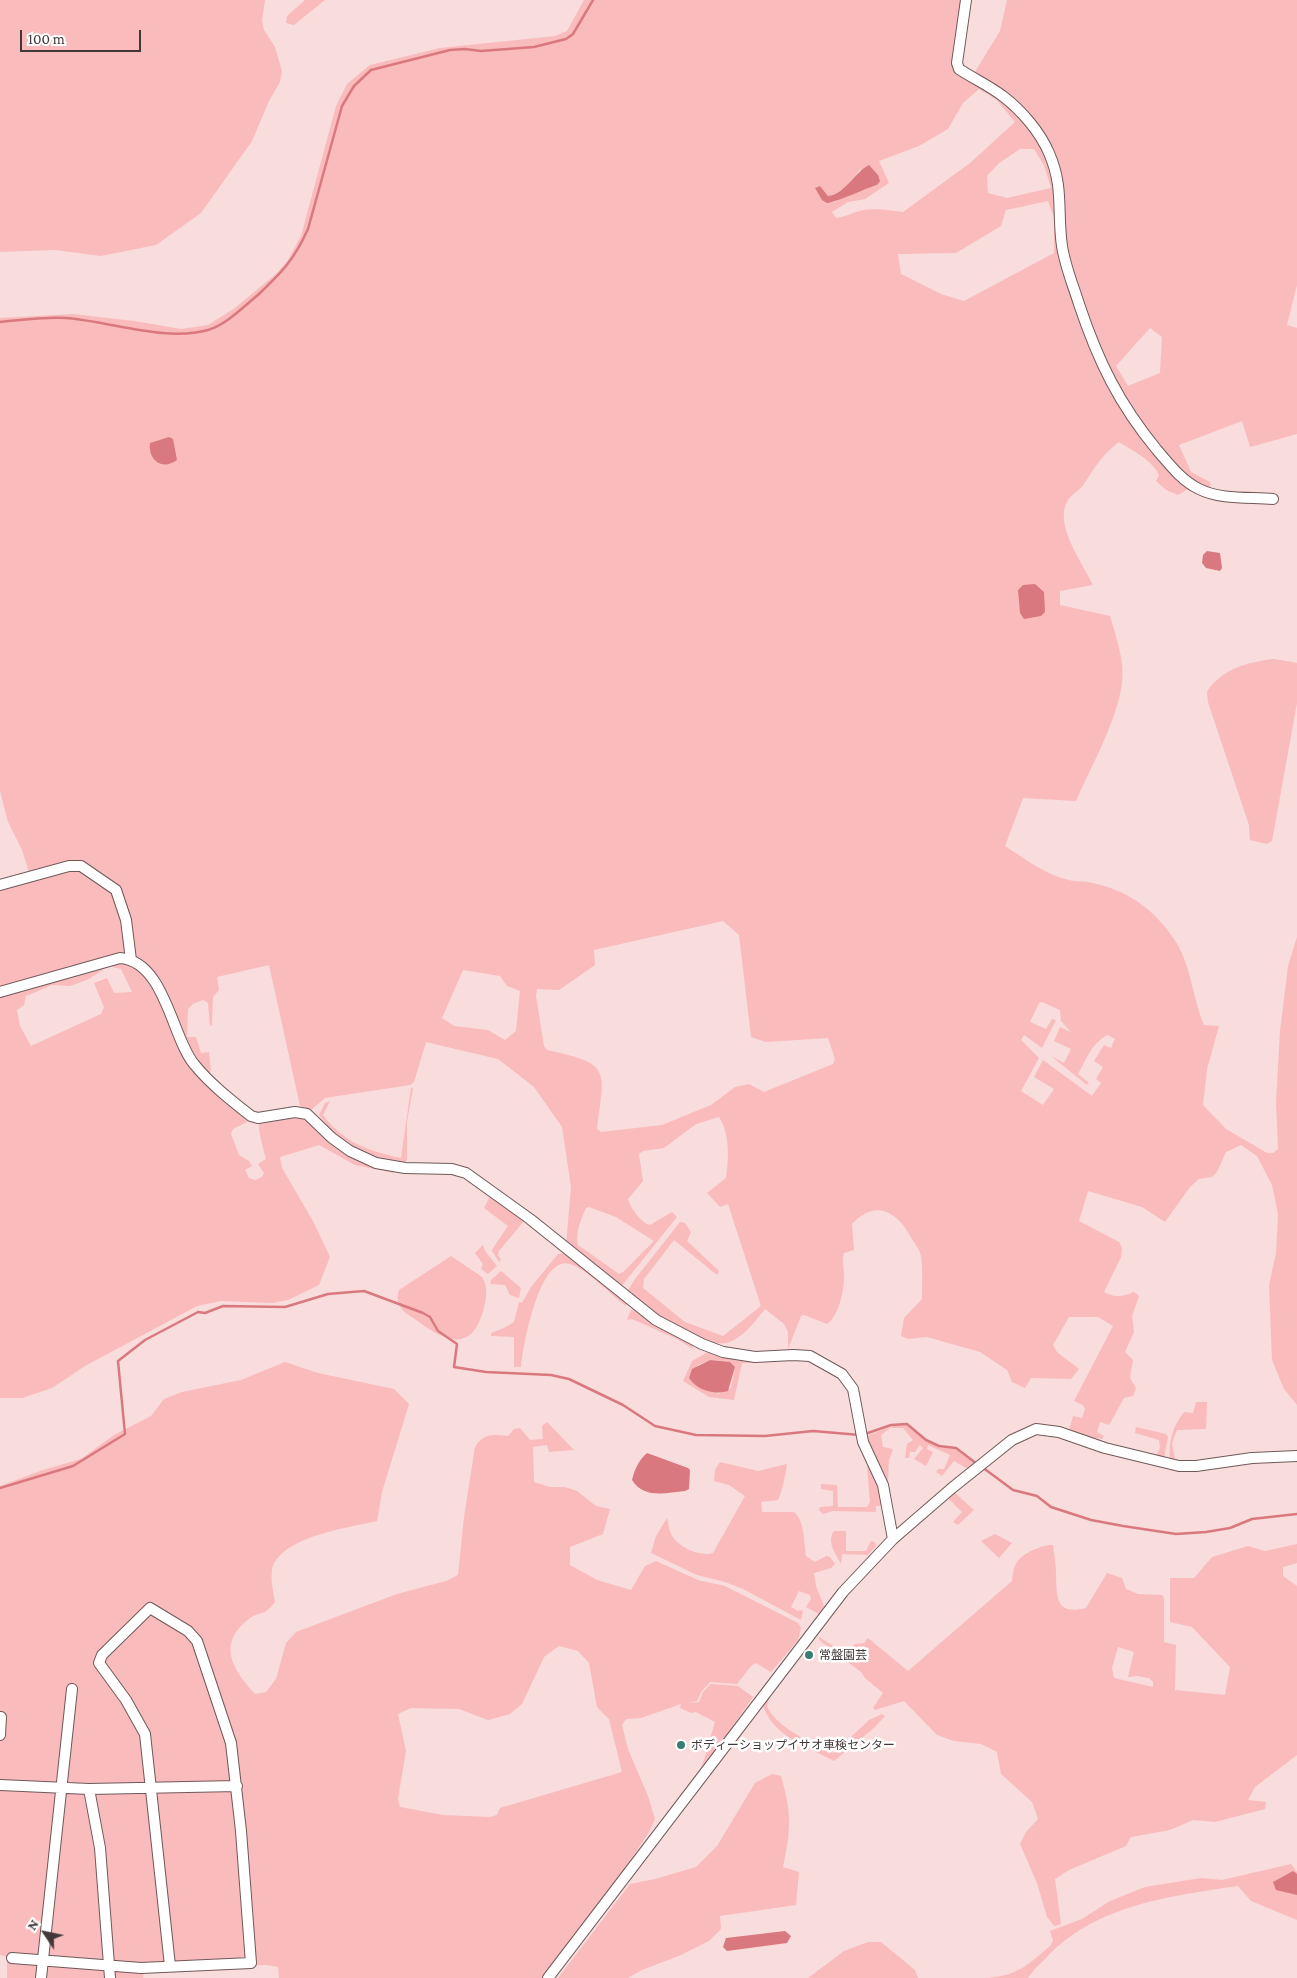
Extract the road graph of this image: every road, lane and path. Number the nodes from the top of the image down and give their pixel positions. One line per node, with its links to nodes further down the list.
1 (966, 0): 2 (street)
2 (1273, 499)
3 (0, 885): 4 (street)
4 (131, 960): 5 (street); 7 (street)
5 (0, 992)
6 (1297, 1456): 7 (street)
7 (893, 1540): 22 (street)
8 (72, 1689): 13 (street)
9 (1, 1717): 10 (street)
10 (0, 1735)
11 (0, 1785): 13 (street)
12 (237, 1786): 14 (street); 14 (street); 19 (street)
13 (61, 1788): 15 (street); 17 (street)
14 (151, 1788): 15 (street); 19 (street)
15 (89, 1789): 18 (street)
16 (12, 1958): 17 (street)
17 (43, 1960): 18 (street); 20 (street)
18 (109, 1965): 19 (street); 21 (street)
19 (170, 1966)
20 (41, 1978)
21 (110, 1978)
22 (548, 1978)

